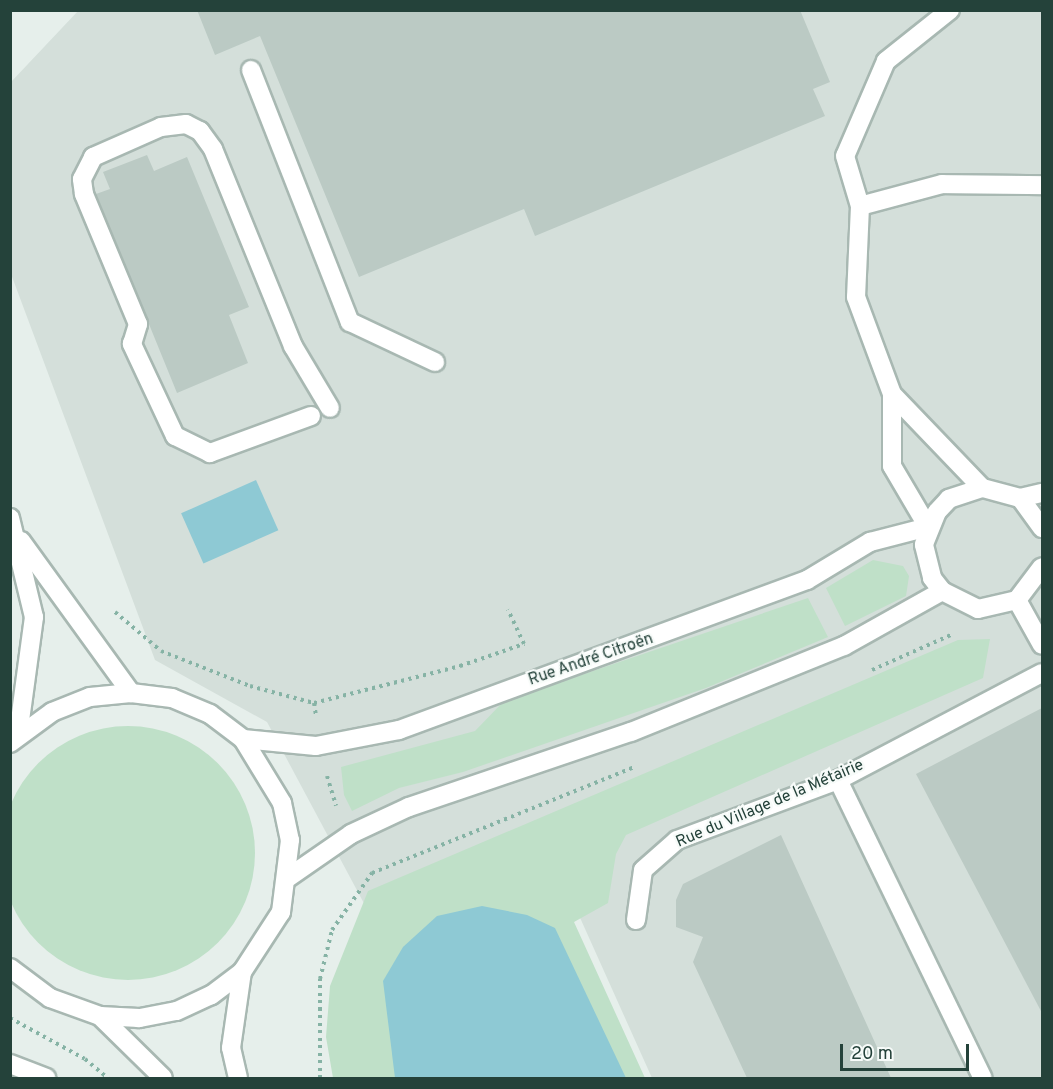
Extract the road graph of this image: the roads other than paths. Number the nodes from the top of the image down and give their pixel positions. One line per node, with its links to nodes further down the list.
1 (950, 10): 4 (street)
2 (251, 70): 5 (street)
3 (1042, 185): 4 (street)
4 (860, 206): 6 (street)
5 (435, 362)
6 (892, 394): 9 (street); 13 (street)
7 (330, 408): 8 (street)
8 (311, 416)
9 (982, 488): 11 (street); 13 (street)
10 (1042, 493): 11 (street)
11 (1020, 498): 14 (street)
12 (14, 526): 20 (street); 22 (street)
13 (928, 527): 16 (street); 21 (street, Rue André Citroën)
14 (1042, 528)
15 (1042, 567): 17 (street)
16 (942, 591): 17 (street); 24 (street)
17 (1017, 600): 18 (street)
18 (1042, 645)
19 (1042, 673): 23 (street, Rue du Village de la Métairie)
20 (131, 693): 21 (street); 22 (street)
21 (243, 739): 24 (street)
22 (14, 740)
23 (838, 780): 25 (street, Rue du Village de la Métairie); 33 (street)
24 (289, 877): 27 (street)
25 (636, 920)
26 (10, 968): 28 (street)
27 (242, 972): 28 (street); 32 (street)
28 (100, 1016): 31 (street)
29 (10, 1064): 30 (street)
30 (46, 1078)
31 (163, 1078)
32 (238, 1078)
33 (983, 1078)

